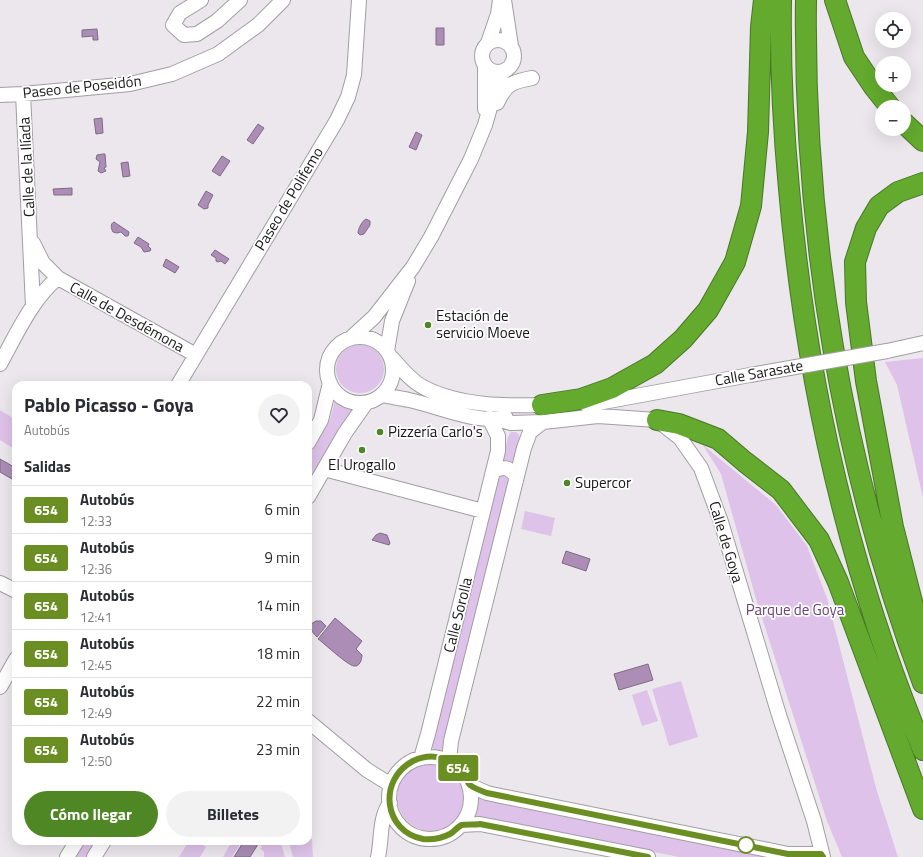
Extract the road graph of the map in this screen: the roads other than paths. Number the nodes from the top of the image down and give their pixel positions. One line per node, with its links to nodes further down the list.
1 (201, 0): 2 (street)
2 (240, 0)
3 (283, 0): 15 (street, Paseo de Poseidón)
4 (359, 0): 29 (street, Paseo de Polifemo)
5 (500, 0): 11 (street)
6 (504, 0): 12 (street)
7 (764, 0): 36 (highway)
8 (781, 0): 52 (highway)
9 (806, 0): 49 (highway)
10 (835, 0): 17 (highway)
11 (488, 43): 12 (street); 13 (street)
12 (511, 46): 14 (street)
13 (485, 65): 14 (street); 18 (street)
14 (506, 69): 18 (street); 18 (street)
15 (23, 94): 16 (street, Paseo de Poseidón); 22 (street, Calle de la Ilíada)
16 (0, 95)
17 (884, 100)
18 (485, 125): 23 (street)
19 (911, 130): 20 (highway)
20 (923, 141)
21 (923, 183): 47 (highway)
22 (31, 239): 24 (street, Calle de la Ilíada); 25 (street, Calle de la Ilíada)
23 (413, 267): 26 (street); 28 (street)
24 (58, 278): 25 (street); 29 (street, Calle de Desdémona)
25 (33, 306): 30 (street)
26 (351, 338): 28 (street); 32 (street)
27 (923, 343): 35 (street, Calle Sarasate, bridge)
28 (389, 354): 33 (street); 36 (street, Calle Sarasate)
29 (196, 355): 31 (street, Paseo de Polifemo)
30 (0, 364)
31 (180, 381)
32 (330, 382): 34 (street); 39 (street)
33 (382, 396): 34 (street); 37 (street, Calle Sarasate)
34 (366, 403): 40 (street)
35 (595, 403): 36 (street, Calle Sarasate); 37 (street, Calle Sarasate)
36 (543, 414): 37 (street); 38 (street); 42 (street, Calle Sorolla)
37 (493, 419): 41 (street, Calle Sorolla)
38 (657, 420): 60 (highway); 66 (street, Calle de Goya)
39 (312, 436)
40 (324, 469): 43 (street); 44 (street)
41 (493, 471): 42 (street); 44 (street, Calle Sorolla)
42 (517, 477): 55 (street, Calle Sorolla)
43 (312, 490)
44 (483, 511): 54 (street, Calle Sorolla)
45 (0, 583): 46 (street)
46 (12, 589)
47 (923, 645)
48 (12, 666): 50 (street)
49 (923, 683)
50 (0, 687)
51 (312, 724): 57 (street)
52 (914, 728): 53 (highway); 56 (highway)
53 (923, 750)
54 (420, 758): 55 (street); 57 (street)
55 (449, 761): 58 (street)
56 (923, 782)
57 (391, 785): 59 (street)
58 (469, 785): 61 (street); 66 (street)
59 (390, 804): 62 (street); 63 (street)
60 (923, 809)
61 (461, 825): 62 (street); 70 (street)
62 (405, 829): 63 (street)
63 (381, 841): 69 (street)
64 (74, 845): 67 (street)
65 (102, 845): 68 (street)
66 (822, 855)
67 (67, 857)
68 (94, 857)
69 (378, 857)
70 (648, 857)

